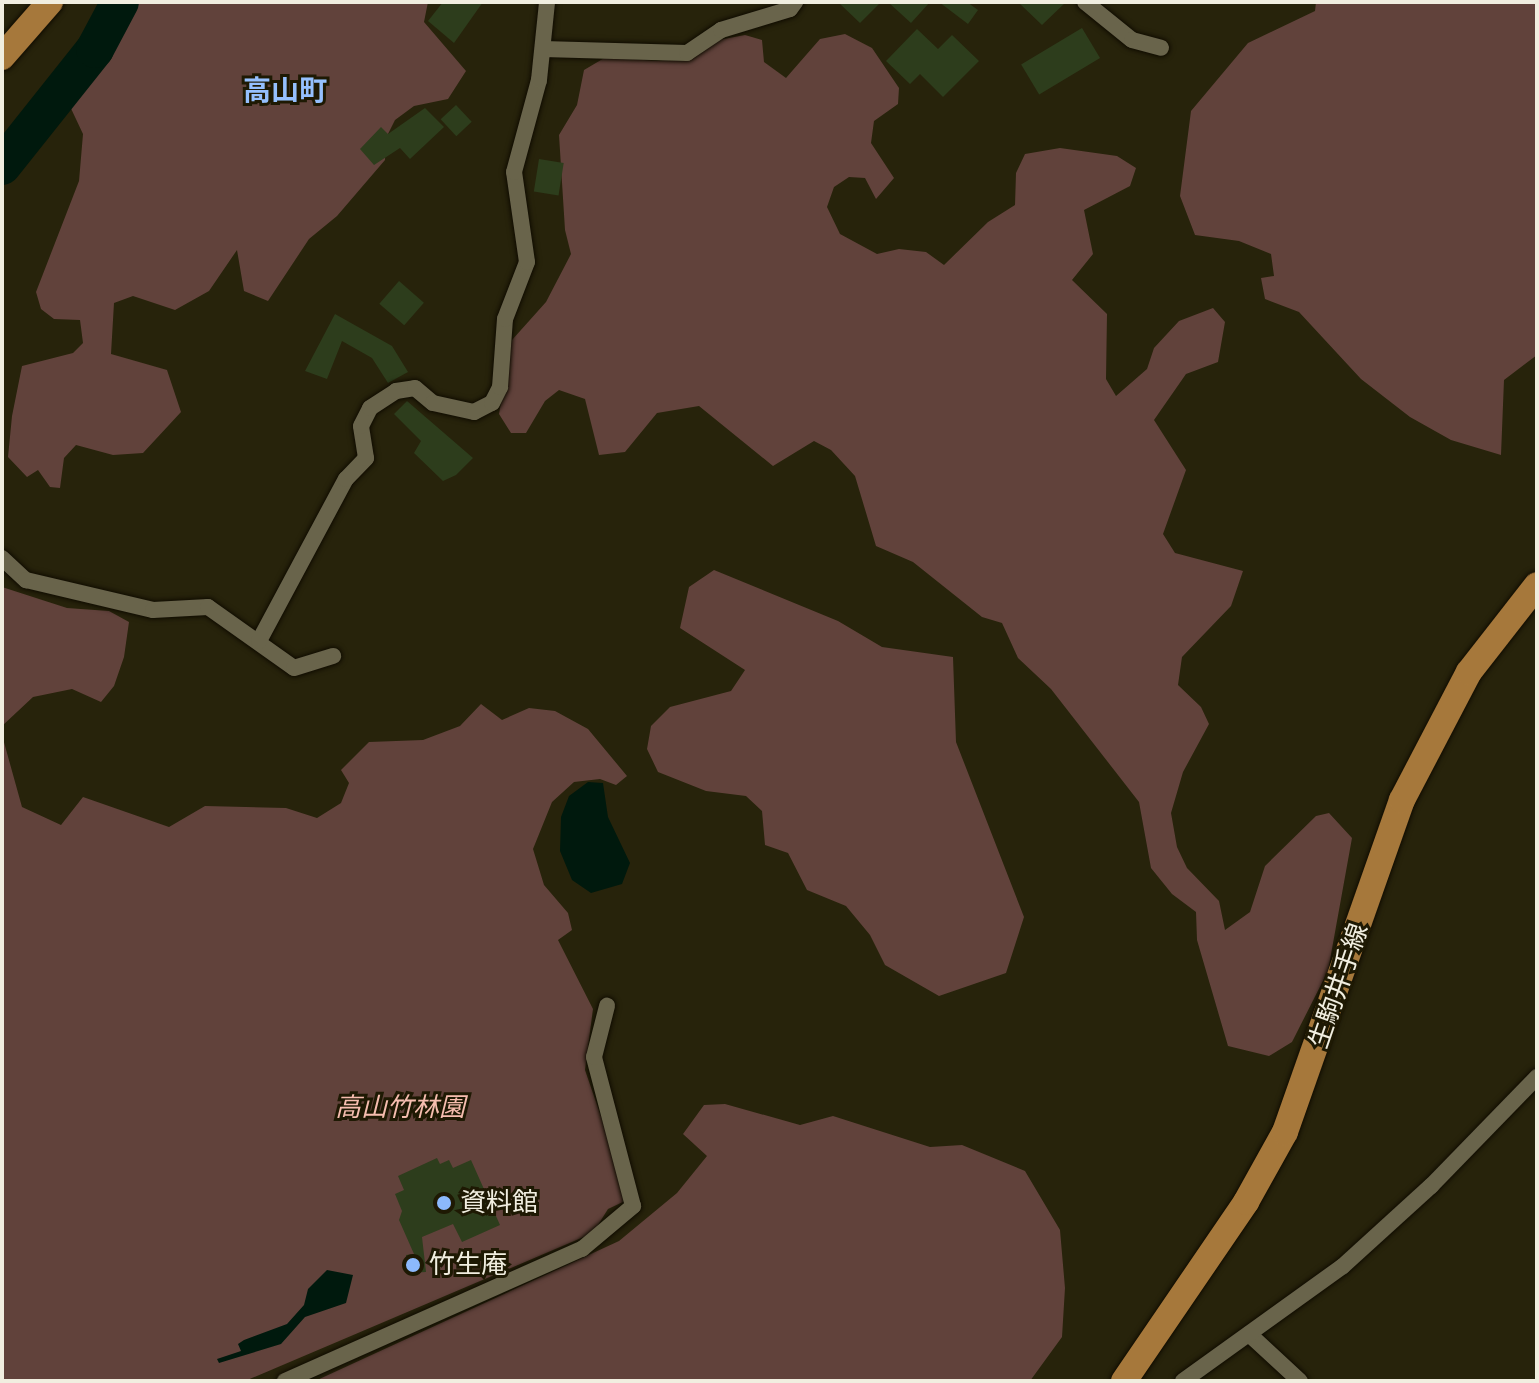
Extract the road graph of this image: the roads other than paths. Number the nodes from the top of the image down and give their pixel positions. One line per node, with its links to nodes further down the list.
1 (50, 2): 7 (main road)
2 (547, 2): 6 (street)
3 (795, 2): 6 (street)
4 (1085, 2): 5 (street)
5 (1161, 48)
6 (543, 49): 10 (street)
7 (2, 57)
8 (2, 558): 10 (street)
9 (1537, 585): 16 (main road, 生駒井手線)
10 (259, 641): 11 (street)
11 (333, 656)
12 (607, 1006): 15 (street)
13 (1537, 1077): 14 (street)
14 (1249, 1334): 17 (street); 18 (street)
15 (285, 1381)
16 (1124, 1381)
17 (1183, 1381)
18 (1300, 1381)

